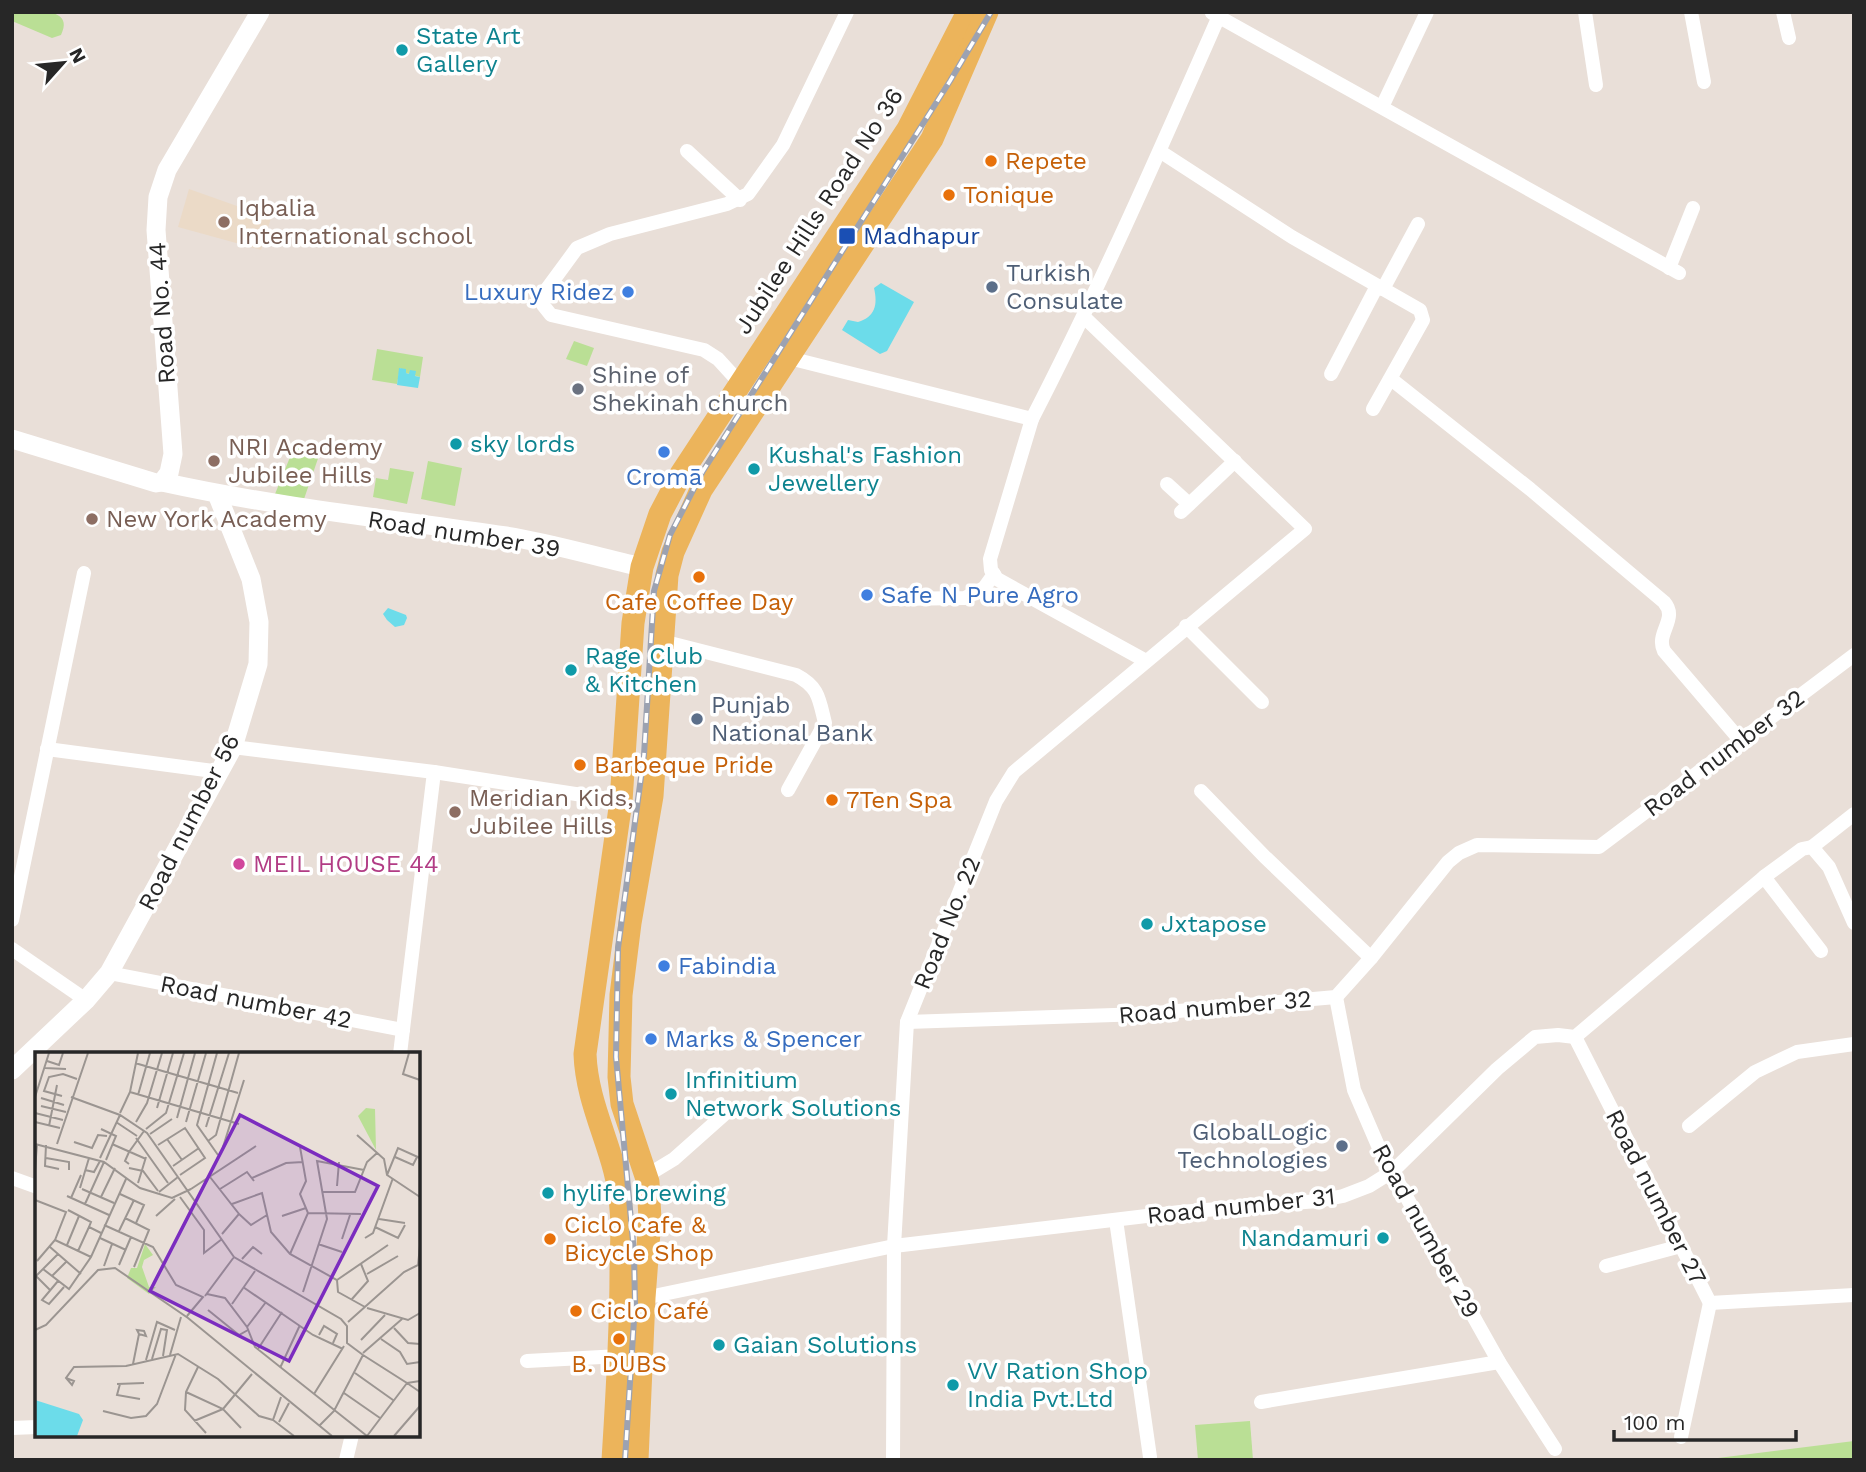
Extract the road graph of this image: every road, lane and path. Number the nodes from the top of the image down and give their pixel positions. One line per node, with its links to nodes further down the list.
1 (260, 12): 29 (street, Road No. 44)
2 (847, 12): 16 (street)
3 (968, 12): 24 (main road, Jubilee Hills Road No 36)
4 (987, 12): 21 (main road)
5 (1427, 12): 13 (street)
6 (1585, 12): 12 (street)
7 (1691, 12): 11 (street)
8 (1783, 12): 10 (street)
9 (1215, 14): 13 (street); 15 (street)
10 (1789, 38)
11 (1704, 82)
12 (1596, 85)
13 (1382, 107): 17 (street)
14 (687, 151): 16 (street)
15 (1161, 152): 19 (street); 20 (street)
16 (740, 200): 24 (street)
17 (1693, 208)
18 (1418, 223): 19 (street)
19 (1380, 287): 22 (street); 23 (street)
20 (1084, 317): 26 (street); 28 (street)
21 (789, 358): 26 (street); 37 (main road)
22 (1331, 374)
23 (1391, 379): 25 (street); 43 (street)
24 (739, 382): 32 (main road, Jubilee Hills Road No 36)
25 (1373, 409)
26 (1032, 419): 34 (street)
27 (12, 439): 29 (street)
28 (1235, 461): 30 (street); 36 (street, Road No. 22)
29 (162, 482): 31 (street, Road number 39)
30 (1167, 484)
31 (217, 494): 32 (street, Road number 39); 44 (street, Road number 56)
32 (642, 567): 40 (main road, Jubilee Hills Road No 36)
33 (84, 573): 45 (street)
34 (994, 574): 35 (street); 39 (street)
35 (894, 599)
36 (1186, 626): 39 (street, Road No. 22); 42 (street)
37 (662, 641): 41 (main road); 48 (street)
38 (1854, 655): 43 (street, Road number 32)
39 (1146, 661): 62 (street, Road No. 22)
40 (630, 662): 41 (main road); 50 (main road, Jubilee Hills Road No 36)
41 (660, 667): 71 (main road)
42 (1262, 702)
43 (1740, 740): 58 (street, Road number 32)
44 (233, 747): 46 (street, Road number 56); 47 (street)
45 (47, 749): 46 (street); 54 (street)
46 (221, 772): 59 (street, Road number 56)
47 (434, 772): 50 (street); 63 (street)
48 (788, 790)
49 (1201, 791): 58 (street)
50 (621, 801): 81 (main road, Jubilee Hills Road No 36)
51 (1854, 814): 52 (street)
52 (1807, 848): 53 (street); 55 (street)
53 (1764, 877): 57 (street); 64 (street)
54 (12, 920)
55 (1854, 923)
56 (12, 948): 61 (street)
57 (1821, 951)
58 (1371, 958): 60 (street, Road number 32)
59 (108, 973): 61 (street, Road number 56); 63 (street, Road number 42)
60 (1336, 997): 62 (street, Road number 32); 70 (street, Road number 29)
61 (86, 1000): 67 (street, Road number 56)
62 (907, 1022): 75 (street, Road No. 22)
63 (403, 1030): 66 (street)
64 (1575, 1037): 70 (street, Road number 31); 76 (street, Road number 27)
65 (1854, 1044): 69 (street)
66 (400, 1052)
67 (12, 1070)
68 (784, 1108): 71 (street)
69 (1689, 1126)
70 (1393, 1171): 74 (street, Road number 31); 83 (street, Road number 29)
71 (646, 1176): 79 (main road)
72 (12, 1178): 73 (street)
73 (35, 1185)
74 (1116, 1220): 75 (street, Road number 31); 90 (street)
75 (894, 1246): 79 (street, Road number 31); 94 (street, Road No. 22)
76 (1681, 1246): 77 (street); 80 (street, Road number 27)
77 (1606, 1266)
78 (1854, 1295): 80 (street, Road number 27)
79 (644, 1298): 93 (main road)
80 (1710, 1303): 88 (street)
81 (620, 1356): 82 (street); 91 (main road, Jubilee Hills Road No 36)
82 (527, 1362)
83 (1499, 1362): 84 (street); 89 (street, Road number 29)
84 (1261, 1402)
85 (35, 1427): 86 (street)
86 (12, 1428)
87 (352, 1437): 92 (street)
88 (1681, 1437)
89 (1555, 1449)
90 (1150, 1457)
91 (618, 1459)
92 (346, 1460)
93 (637, 1460)
94 (893, 1460)

